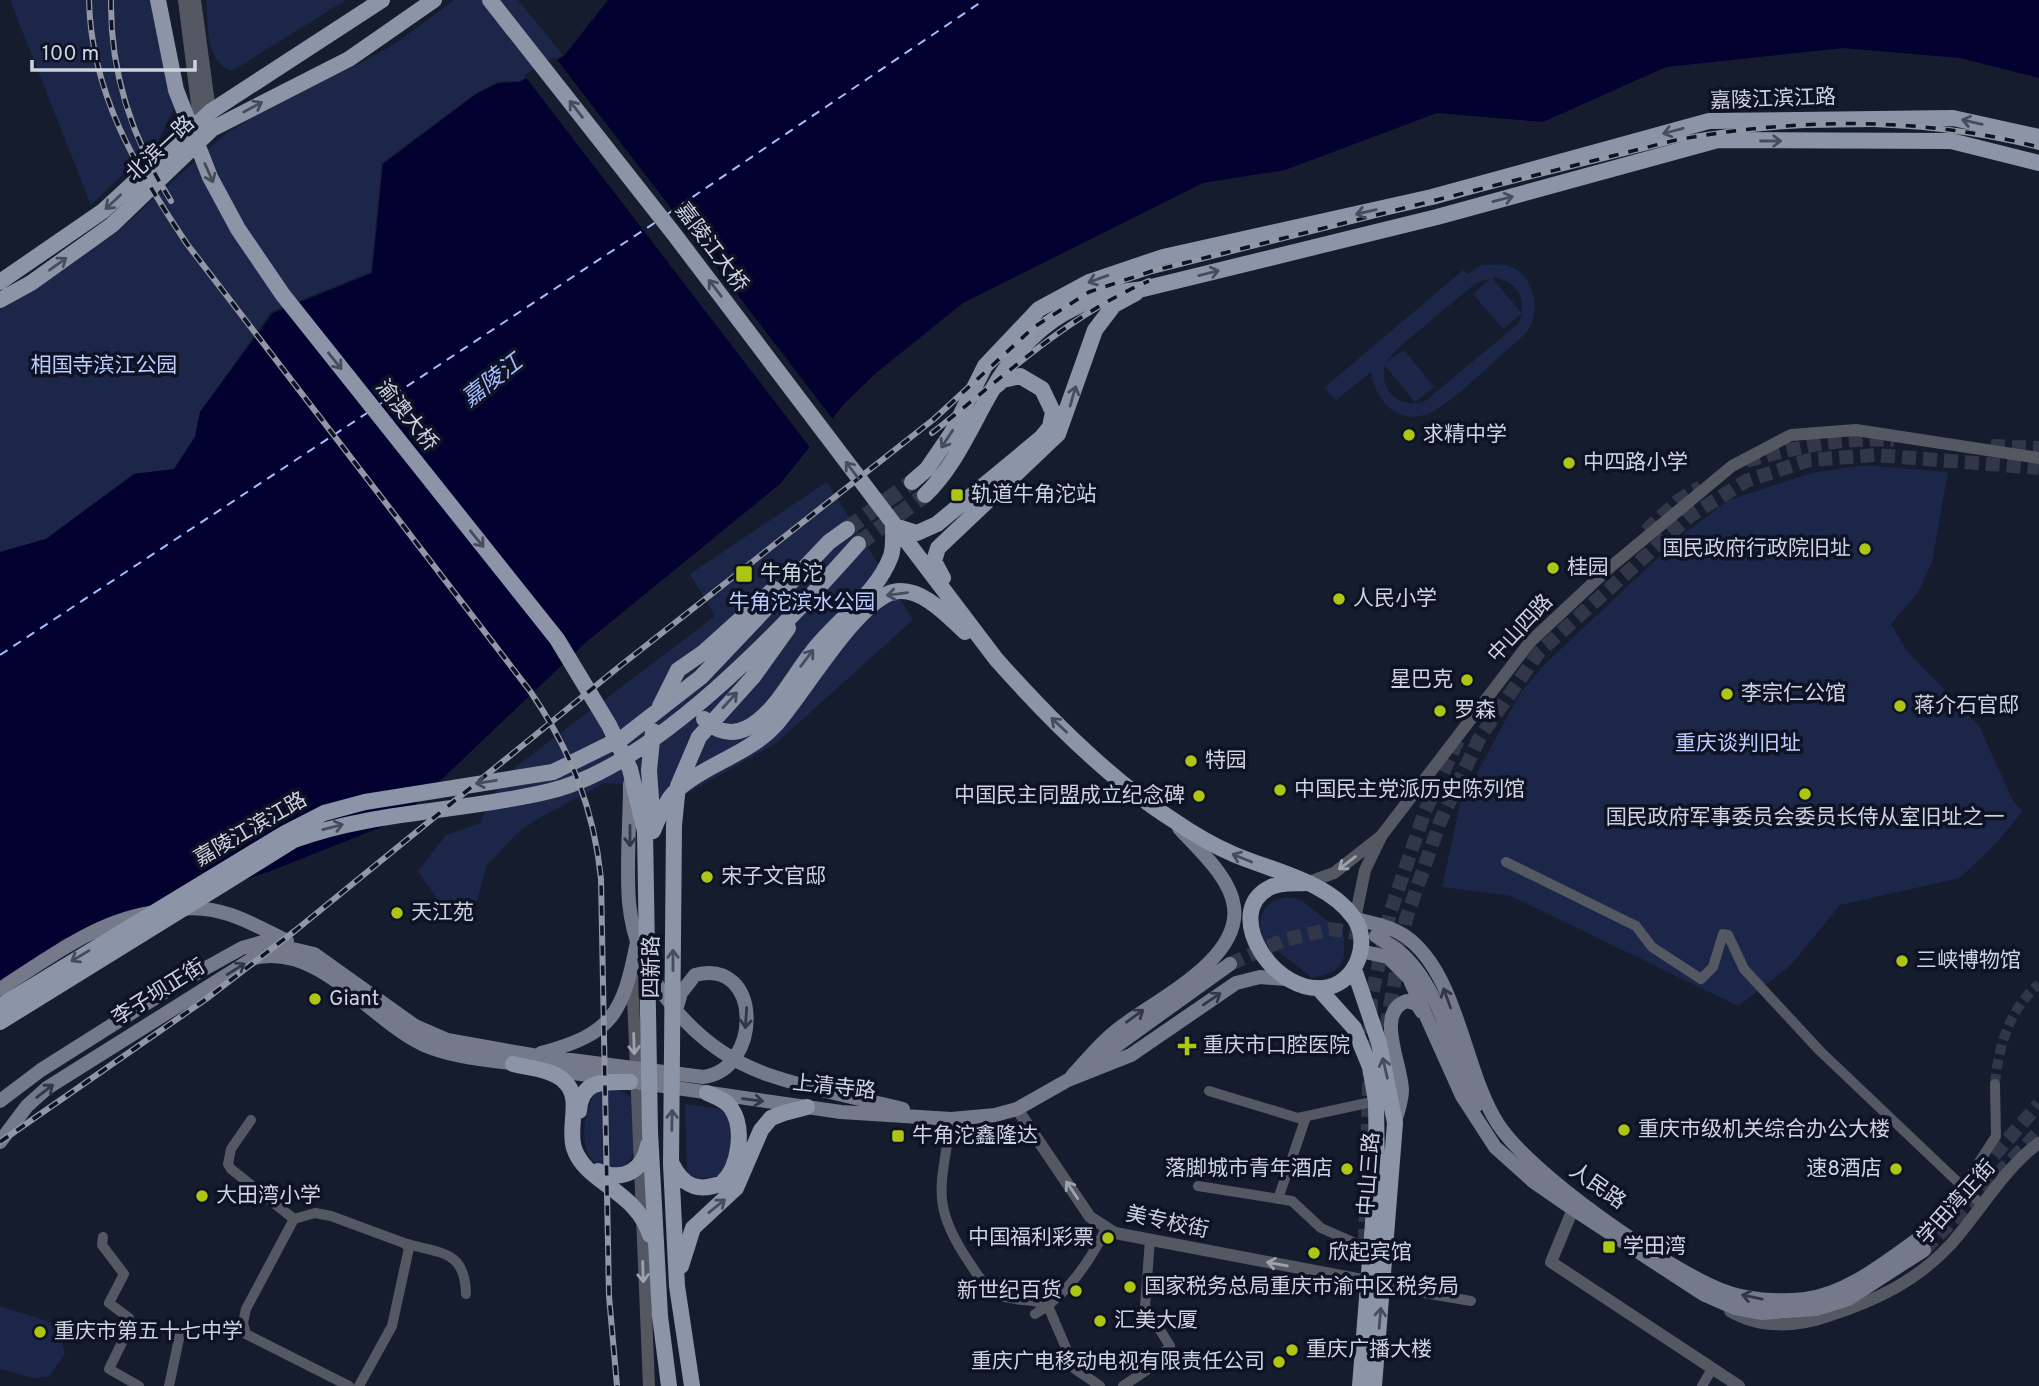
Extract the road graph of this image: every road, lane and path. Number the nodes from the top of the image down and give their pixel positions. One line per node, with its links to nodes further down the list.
1 (184, 0): 9 (street)
2 (195, 0): 9 (street)
3 (382, 0): 7 (main road, 北滨一路)
4 (434, 0): 8 (main road, 北滨一路)
5 (490, 0): 20 (main road, 嘉陵江大桥, one-way to 5)
6 (159, 5): 26 (main road, 渝澳大桥, one-way to 26)
7 (333, 32): 8 (main road); 9 (main road, 北滨一路)
8 (349, 60): 9 (main road, 北滨一路, one-way to 8)
9 (206, 125): 12 (main road, 北滨一路, one-way to 12); 14 (main road, 北滨一路, one-way to 9)
10 (2039, 137): 17 (main road, 嘉陵江滨江路, one-way to 17)
11 (2039, 163): 13 (main road, 嘉陵江滨江路, one-way to 11)
12 (0, 282)
13 (1143, 289): 15 (main road); 25 (main road, one-way to 13)
14 (0, 300)
15 (991, 391): 18 (main road); 20 (main road)
16 (2039, 458): 30 (street, 中山四路)
17 (912, 482)
18 (925, 495)
19 (847, 529): 21 (main road)
20 (898, 531): 24 (main road, one-way to 20); 25 (main road, 嘉陵江大桥)
21 (829, 542): 24 (main road); 44 (main road, 嘉陵江滨江路, one-way to 44)
22 (858, 544): 23 (main road)
23 (814, 593): 46 (main road, 嘉陵江滨江路, one-way to 23); 47 (main road, 四新路, one-way to 23)
24 (704, 652): 27 (main road)
25 (996, 659): 27 (main road, one-way to 27); 28 (main road, one-way to 25)
26 (630, 769): 29 (main road, 渝澳大桥); 33 (main road, one-way to 33)
27 (656, 806): 29 (main road)
28 (1170, 818): 32 (main road, one-way to 28); 51 (main road, one-way to 28)
29 (649, 831): 33 (main road, 四新路)
30 (1382, 835): 32 (street, one-way to 32); 34 (street)
31 (1506, 862): 69 (street)
32 (1306, 883): 34 (main road); 40 (main road)
33 (637, 903): 48 (main road); 59 (main road); 63 (main road, 四新路); 95 (street, one-way to 95)
34 (1355, 919): 36 (main road); 75 (main road, 人民路, one-way to 34)
35 (1376, 936): 67 (main road)
36 (1360, 951): 39 (main road); 45 (main road, 人民路)
37 (314, 954): 42 (main road); 43 (main road, 李子坝正街); 55 (main road, 李子坝正街)
38 (1230, 964): 51 (main road)
39 (1354, 969): 41 (main road); 62 (main road, 中山三路, one-way to 39)
40 (1285, 979): 41 (main road); 51 (main road, 上清寺路, one-way to 40)
41 (1318, 988): 56 (main road, 中山三路)
42 (0, 989)
43 (363, 997): 48 (main road, 上清寺路); 49 (main road, 上清寺路); 64 (main road, 李子坝正街, one-way to 43)
44 (0, 1006)
45 (1427, 1018): 62 (main road); 67 (main road, 人民路)
46 (0, 1022)
47 (673, 1029): 50 (main road, 上清寺路, one-way to 50); 66 (main road, 四新路, one-way to 47)
48 (532, 1055): 50 (main road, 上清寺路)
49 (513, 1064): 50 (main road, 上清寺路); 79 (main road)
50 (627, 1075): 54 (main road, 上清寺路); 63 (main road)
51 (1068, 1080): 58 (main road, 上清寺路)
52 (1995, 1084): 69 (street)
53 (1209, 1091): 60 (street)
54 (703, 1092): 57 (main road, 上清寺路, one-way to 57); 66 (main road)
55 (0, 1101)
56 (1376, 1101): 60 (street); 80 (main road, 中山三路)
57 (807, 1107): 59 (main road, 上清寺路); 84 (main road, one-way to 57)
58 (1017, 1109): 59 (main road, 上清寺路); 74 (street, 美专校街, one-way to 58)
59 (944, 1118): 87 (street)
60 (1306, 1118): 70 (street)
61 (251, 1120): 73 (street)
62 (1395, 1123): 83 (main road, 中山三路)
63 (650, 1132): 79 (main road, 四新路)
64 (0, 1142)
65 (2039, 1143): 71 (street, 学田湾正街)
66 (671, 1164): 84 (main road, 四新路)
67 (1514, 1166): 72 (main road, 人民路)
68 (1198, 1186): 70 (street)
69 (1963, 1187): 71 (street)
70 (1278, 1199): 80 (street)
71 (1982, 1205): 82 (street, 学田湾正街)
72 (1573, 1209): 82 (main road, 人民路); 90 (street)
73 (294, 1219): 78 (street); 93 (street)
74 (1106, 1229): 77 (street, 美专校街); 87 (street)
75 (1925, 1234)
76 (103, 1237): 91 (street)
77 (1150, 1240): 83 (street, 美专校街, one-way to 77); 99 (street)
78 (404, 1243): 85 (street); 94 (street)
79 (655, 1250): 96 (main road, 四新路)
80 (1371, 1250): 83 (main road, 中山三路)
81 (1924, 1250): 82 (main road, 人民路)
82 (1670, 1275)
83 (1376, 1284): 86 (street); 100 (main road, 中山三路); 101 (main road, 中山三路, one-way to 83)
84 (677, 1286): 97 (main road, 四新路)
85 (466, 1294)
86 (1471, 1301)
87 (1048, 1307): 88 (street); 98 (street)
88 (1035, 1314)
89 (180, 1334): 92 (street)
90 (1712, 1369): 102 (street); 103 (street)
91 (139, 1386)
92 (169, 1386)
93 (349, 1386)
94 (359, 1386)
95 (649, 1386)
96 (668, 1386)
97 (692, 1386)
98 (1100, 1386)
99 (1123, 1386)
100 (1360, 1386)
101 (1374, 1386)
102 (1702, 1386)
103 (1739, 1386)

